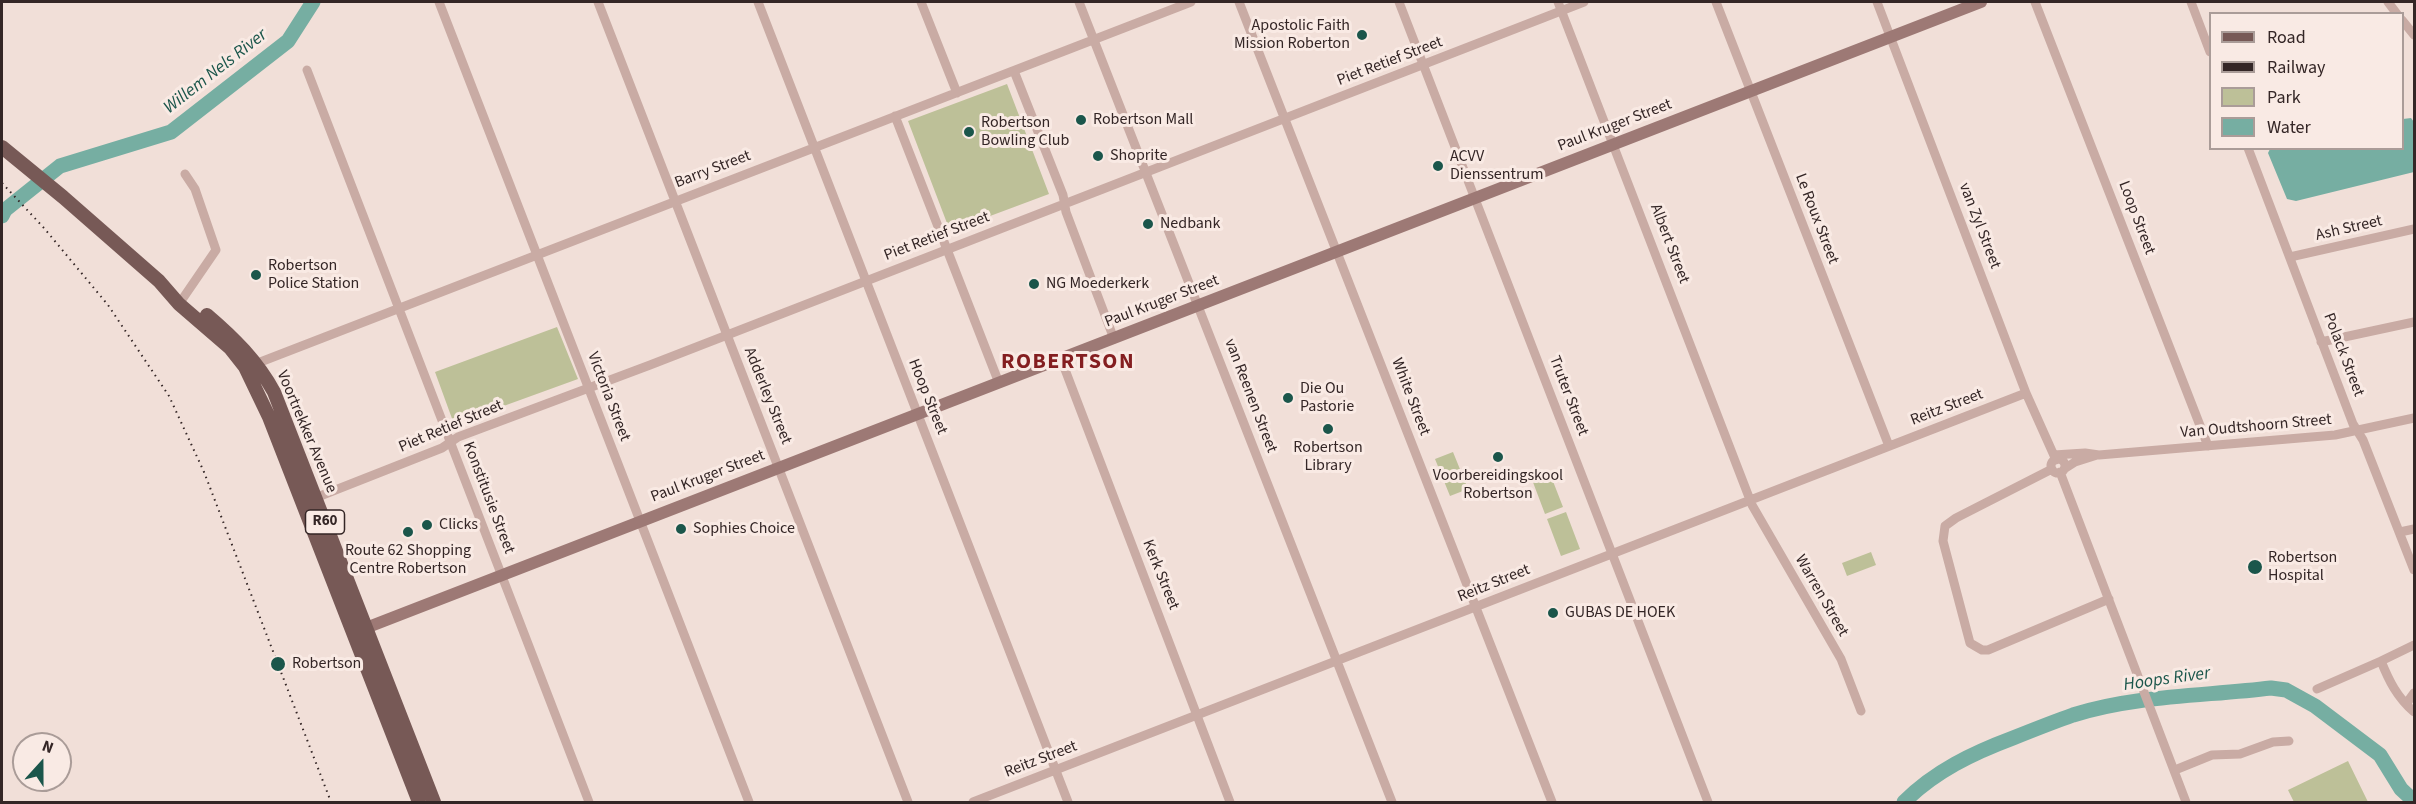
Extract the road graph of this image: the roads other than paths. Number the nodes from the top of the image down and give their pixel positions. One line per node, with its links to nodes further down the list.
1 (438, 2): 40 (street, Victoria Street)
2 (598, 2): 35 (street, Adderley Street)
3 (758, 2): 30 (street, Hoop Street)
4 (921, 2): 25 (street)
5 (1079, 2): 19 (street, van Reenen Street)
6 (1191, 2): 19 (street, Barry Street)
7 (1239, 2): 27 (street, White Street)
8 (1399, 2): 21 (street, Truter Street)
9 (1584, 2): 15 (street, Piet Retief Street)
10 (1716, 2): 24 (street, Le Roux Street)
11 (1876, 2): 18 (street, van Zyl Street)
12 (1981, 2): 18 (street, Paul Kruger Street)
13 (2035, 2): 60 (street, Loop Street)
14 (2191, 2): 20 (street)
15 (1560, 6): 21 (street, Piet Retief Street); 28 (street, Albert Street)
16 (2404, 21): 17 (street)
17 (2415, 35)
18 (1890, 37): 24 (street, Paul Kruger Street); 54 (street, van Zyl Street)
19 (1094, 39): 23 (street, Barry Street); 32 (street, van Reenen Street)
20 (2209, 47)
21 (1423, 65): 27 (street, Piet Retief Street); 34 (street, Truter Street)
22 (307, 70): 45 (street, Konstitusie Street)
23 (1014, 71): 25 (street, Barry Street); 36 (street)
24 (1751, 91): 28 (street, Paul Kruger Street); 59 (street, Le Roux Street)
25 (957, 93): 26 (street, Barry Street)
26 (895, 116): 30 (street, Barry Street); 38 (street)
27 (1285, 118): 32 (street, Piet Retief Street); 39 (street, White Street)
28 (1614, 144): 34 (street, Paul Kruger Street); 64 (street, Albert Street)
29 (2, 147): 43 (main road, Voortrekker Avenue / R60)
30 (814, 147): 35 (street, Barry Street); 42 (street, Hoop Street)
31 (2249, 150): 41 (street, Polack Street)
32 (1146, 171): 36 (street, Piet Retief Street); 44 (street, van Reenen Street)
33 (185, 174): 43 (street)
34 (1474, 198): 39 (street, Paul Kruger Street); 69 (street, Truter Street)
35 (676, 201): 40 (street, Barry Street); 47 (street, Adderley Street)
36 (1064, 204): 38 (street, Piet Retief Street); 48 (street)
37 (2415, 229): 41 (street, Ash Street)
38 (946, 249): 42 (street, Piet Retief Street); 52 (street)
39 (1337, 252): 44 (street, Paul Kruger Street); 73 (street, White Street)
40 (536, 254): 45 (street, Barry Street); 53 (street, Victoria Street)
41 (2290, 257): 49 (street, Polack Street)
42 (865, 280): 47 (street, Piet Retief Street); 55 (street, Hoop Street)
43 (182, 301): 51 (main road, Voortrekker Avenue / R60)
44 (1199, 305): 48 (street, Paul Kruger Street); 76 (street, van Reenen Street)
45 (398, 307): 51 (street, Barry Street); 58 (street, Konstitusie Street)
46 (2415, 322): 49 (street)
47 (726, 334): 53 (street, Piet Retief Street); 63 (street, Adderley Street)
48 (1114, 339): 50 (street, Paul Kruger Street)
49 (2321, 342): 57 (street, Polack Street)
50 (1061, 359): 52 (street, Paul Kruger Street); 83 (street, Kerk Street)
51 (251, 365): 65 (main road, Voortrekker Avenue / R60)
52 (999, 383): 55 (street, Paul Kruger Street)
53 (589, 388): 58 (street, Piet Retief Street); 66 (street, Victoria Street)
54 (2026, 393): 59 (street, Reitz Street); 62 (street, van Zyl Street)
55 (917, 414): 63 (street, Paul Kruger Street); 86 (street, Hoop Street)
56 (2415, 418): 57 (street, Van Oudtshoorn Street)
57 (2357, 430): 60 (street, Van Oudtshoorn Street); 68 (street, Polack Street)
58 (451, 442): 65 (street, Piet Retief Street); 71 (street, Konstitusie Street)
59 (1889, 446): 64 (street, Reitz Street)
60 (2208, 446): 61 (street, Van Oudtshoorn Street)
61 (2099, 455): 62 (street, Van Oudtshoorn Street); 62 (street, Van Oudtshoorn Street)
62 (2057, 465): 72 (street, van Zyl Street); 72 (street)
63 (779, 467): 66 (street, Paul Kruger Street); 91 (street, Adderley Street)
64 (1750, 499): 69 (street, Reitz Street); 81 (street, Warren Street)
65 (309, 500): 74 (main road, Voortrekker Avenue / R60)
66 (640, 522): 71 (street, Paul Kruger Street); 90 (street, Victoria Street)
67 (2415, 529): 68 (street)
68 (2400, 532): 70 (street, Polack Street)
69 (1612, 553): 73 (street, Reitz Street); 97 (street, Truter Street)
70 (2415, 570)
71 (502, 576): 74 (street, Paul Kruger Street); 89 (street, Konstitusie Street)
72 (2109, 599): 85 (street, van Zyl Street)
73 (1475, 607): 76 (street, Reitz Street); 96 (street, White Street)
74 (361, 630): 87 (main road, Voortrekker Avenue / R60); 88 (main road, Voortrekker Avenue / R60)
75 (2415, 645): 77 (street)
76 (1336, 660): 83 (street, Reitz Street); 95 (street, van Reenen Street)
77 (2381, 661): 78 (street); 80 (street)
78 (2316, 689)
79 (2415, 693): 80 (street)
80 (2406, 704): 82 (street)
81 (1861, 711)
82 (2415, 712)
83 (1197, 714): 86 (street, Reitz Street); 94 (street, Kerk Street)
84 (2289, 741): 85 (street)
85 (2175, 770): 98 (street, van Zyl Street)
86 (1056, 771): 92 (street, Reitz Street); 93 (street, Hoop Street)
87 (419, 802)
88 (434, 802)
89 (589, 802)
90 (749, 802)
91 (908, 802)
92 (973, 802)
93 (1068, 802)
94 (1230, 802)
95 (1392, 802)
96 (1552, 802)
97 (1708, 802)
98 (2187, 802)

